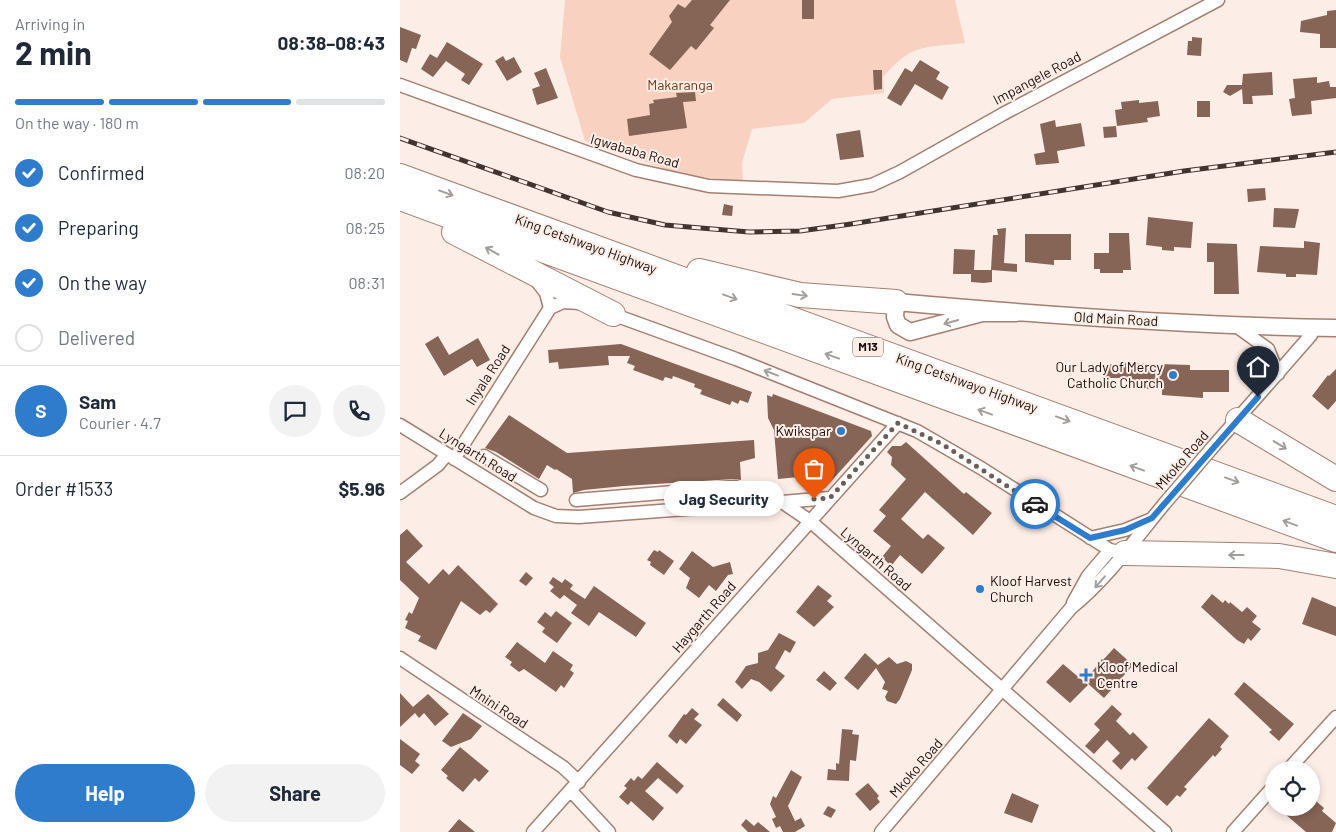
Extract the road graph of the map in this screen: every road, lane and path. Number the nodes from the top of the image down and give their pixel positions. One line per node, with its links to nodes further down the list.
1 (1218, 0): 4 (street, Impangele Road)
2 (400, 85): 4 (street, Igwababa Road)
3 (400, 176): 7 (highway, King Cetshwayo Highway / M13, one-way to 7)
4 (872, 185)
5 (400, 198): 37 (highway, King Cetshwayo Highway / M13, one-way to 5)
6 (400, 208): 8 (highway, one-way to 6)
7 (533, 225): 9 (highway, one-way to 9); 34 (highway, King Cetshwayo Highway / M13, one-way to 34)
8 (527, 271): 10 (street); 12 (highway)
9 (896, 302): 11 (street, Old Main Road); 11 (street, one-way to 9)
10 (550, 308): 12 (street); 20 (street, Inyala Road)
11 (1016, 313): 13 (street, Old Main Road)
12 (612, 314): 18 (street, one-way to 12)
13 (1236, 326): 14 (street, Old Main Road); 16 (street)
14 (1311, 328): 15 (street, Old Main Road); 16 (street, Mkoko Road)
15 (1336, 328)
16 (1278, 374): 17 (street, Mkoko Road)
17 (1238, 420): 23 (highway, one-way to 23); 33 (street, Mkoko Road, bridge)
18 (898, 423): 29 (street, Haygarth Road); 36 (street)
19 (400, 425): 20 (street, Lyngarth Road)
20 (451, 456): 24 (street, Lyngarth Road); 27 (street, Inyala Road)
21 (484, 456): 22 (street)
22 (504, 469): 24 (street); 26 (street)
23 (1336, 479)
24 (494, 484): 32 (street, Lyngarth Road)
25 (735, 487): 28 (street)
26 (541, 490)
27 (400, 494)
28 (612, 498): 30 (street); 32 (street)
29 (830, 498): 31 (street); 35 (street, Haygarth Road)
30 (576, 500)
31 (782, 502): 32 (street, Lyngarth Road); 35 (street, Lyngarth Road)
32 (614, 515)
33 (1152, 518): 36 (street); 38 (street, Mkoko Road)
34 (1336, 518)
35 (810, 521): 41 (street, Lyngarth Road); 44 (street, Haygarth Road)
36 (1090, 538): 38 (street)
37 (1336, 540)
38 (1117, 552): 39 (highway, one-way to 38); 41 (street, Mkoko Road)
39 (1336, 566)
40 (400, 658): 44 (street, Mnini Road)
41 (1004, 689): 46 (street, Lyngarth Road); 49 (street, Mkoko Road)
42 (1336, 717): 43 (street)
43 (1296, 761)
44 (575, 787): 47 (street, Haygarth Road); 48 (street, Mnini Road)
45 (1265, 796): 51 (street)
46 (1160, 828): 50 (street, Lyngarth Road)
47 (533, 832)
48 (608, 832)
49 (880, 832)
50 (1170, 832)
51 (1233, 832)

